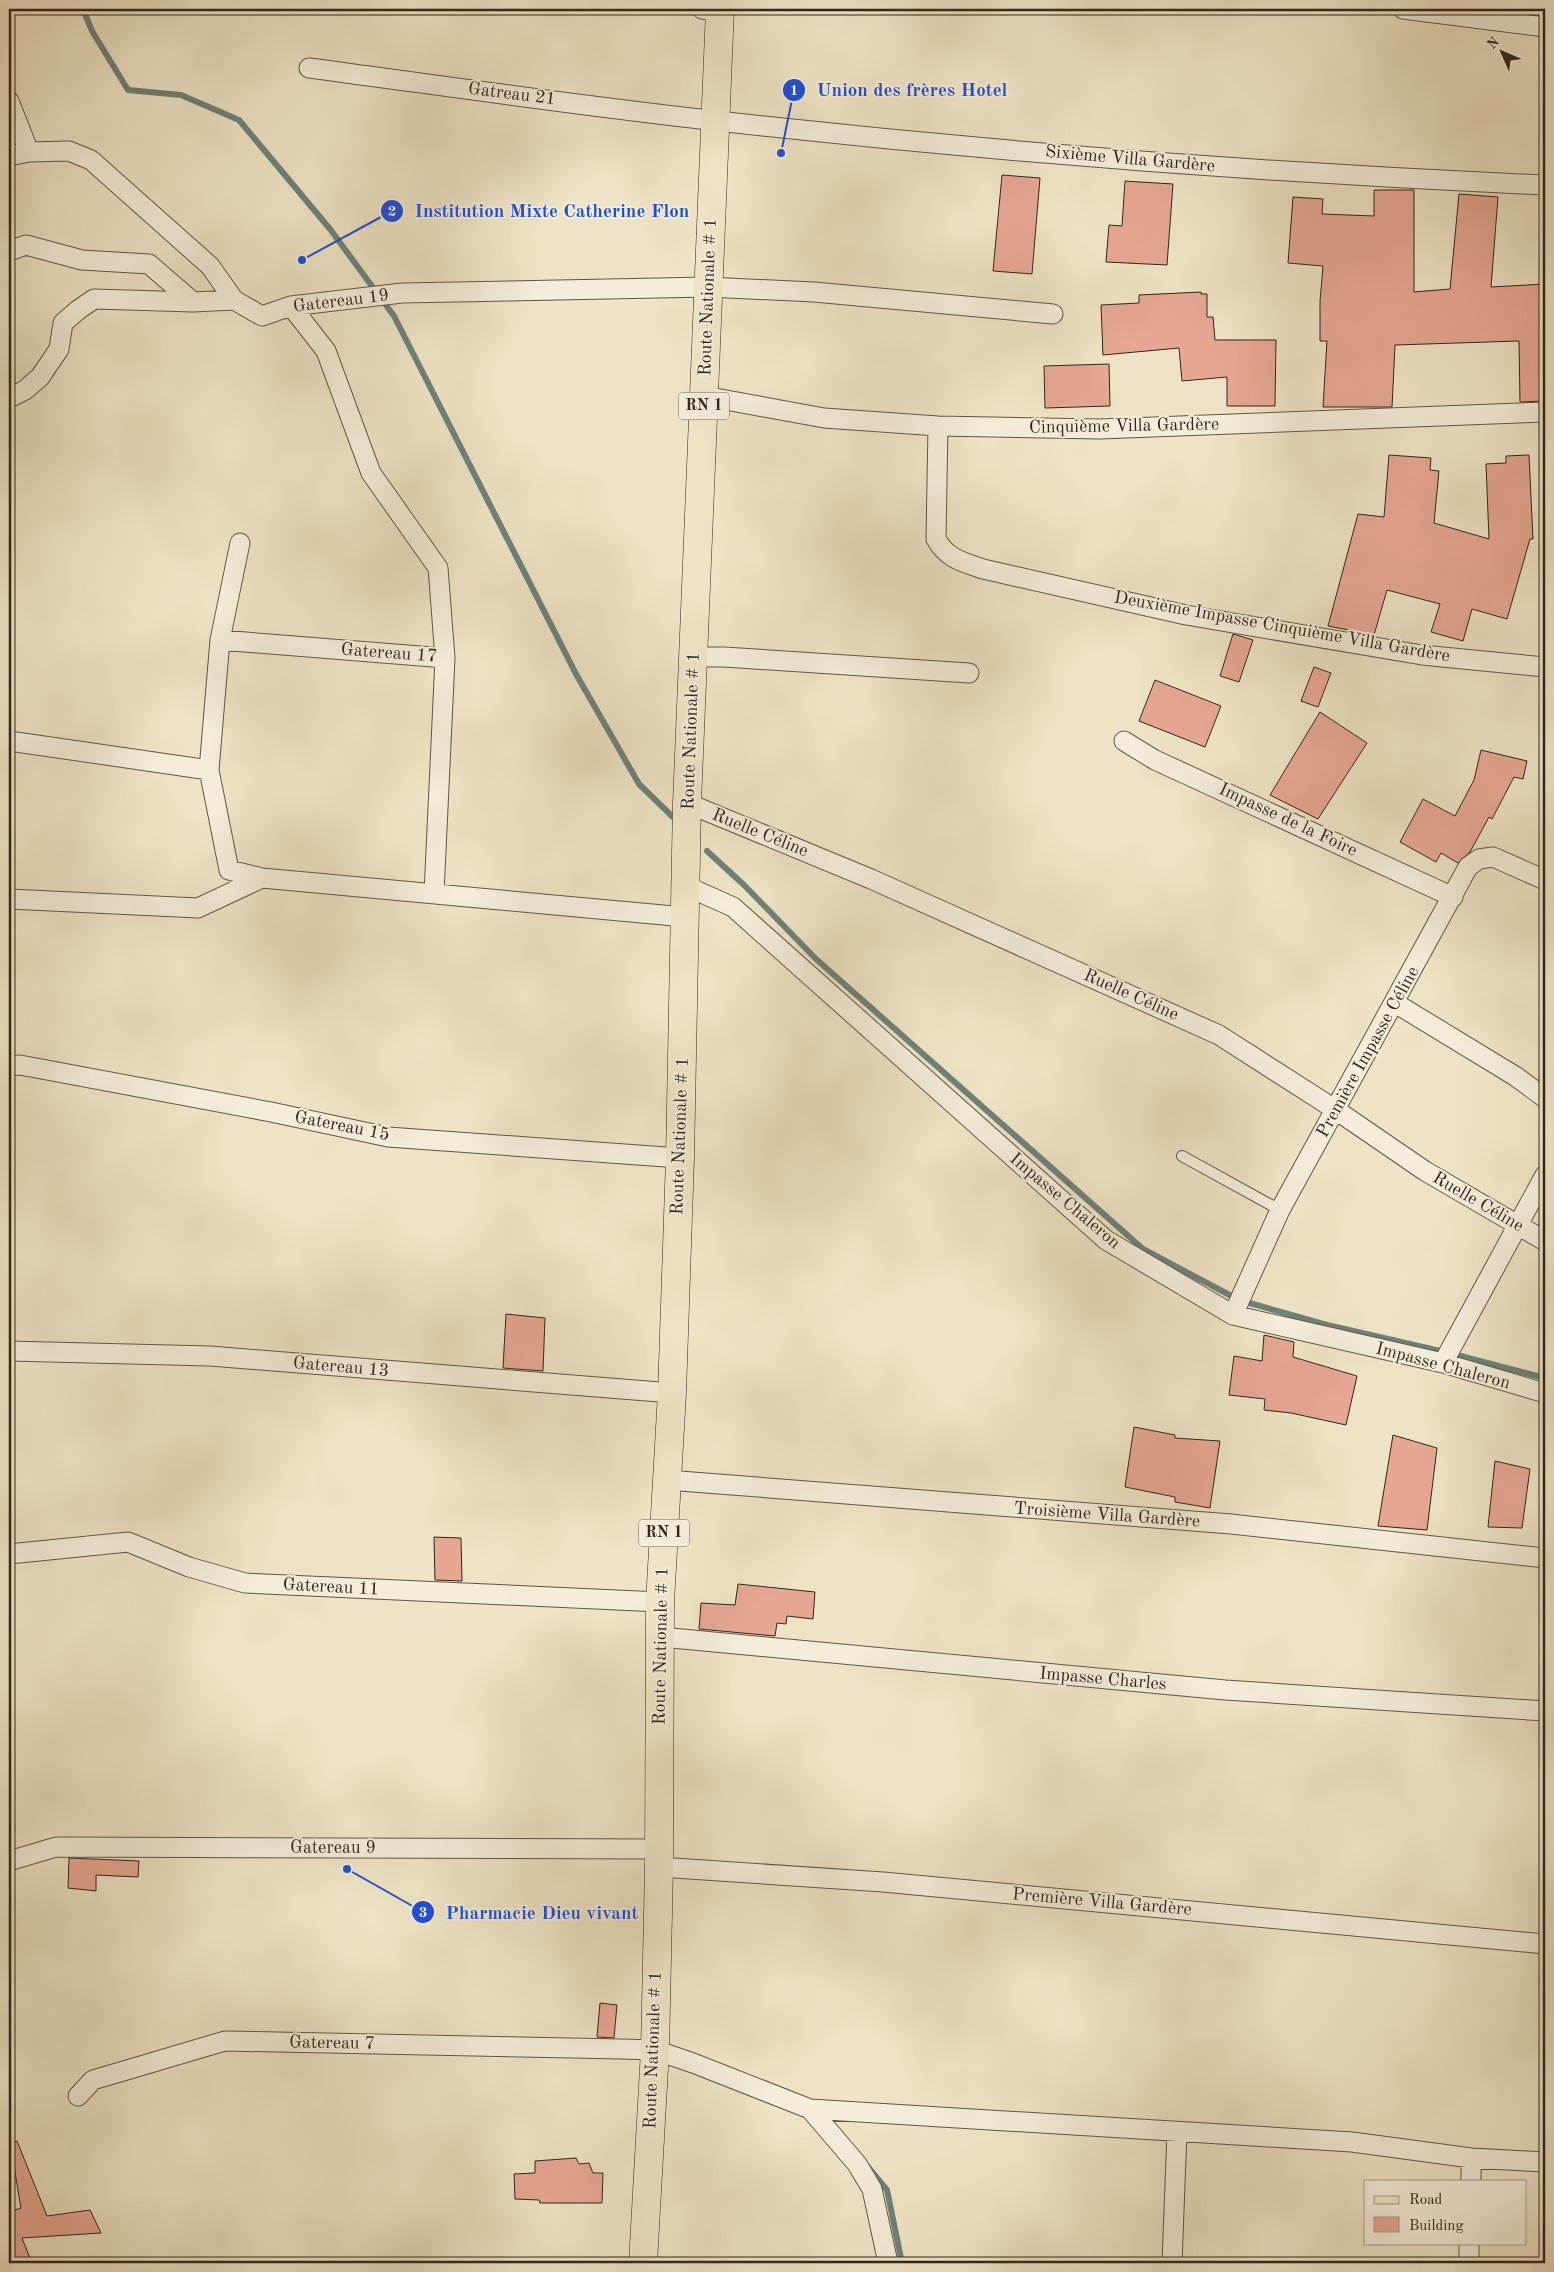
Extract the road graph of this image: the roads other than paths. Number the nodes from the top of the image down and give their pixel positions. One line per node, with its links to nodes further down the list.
1 (714, 9): 6 (main road, Route Nationale # 1 / RN 1)
2 (1403, 9): 3 (street)
3 (1545, 27)
4 (309, 68): 6 (street, Gatreau 21)
5 (9, 101): 7 (street)
6 (715, 121): 9 (street, Sixième Villa Gardère); 11 (main road, Route Nationale # 1 / RN 1)
7 (29, 152): 8 (street, Gatereau 19); 12 (street, Gatereau 19)
8 (9, 156)
9 (1545, 186)
10 (9, 251): 13 (street)
11 (708, 287): 14 (street, Gatereau 19); 15 (street, Gatereau 19); 16 (main road, Route Nationale # 1 / RN 1)
12 (234, 300): 13 (street); 14 (street, Gatereau 19)
13 (193, 302): 17 (street)
14 (291, 306): 23 (street, Gatereau 17)
15 (1053, 314)
16 (704, 396): 19 (street, Cinquième Villa Gardère); 22 (main road, Route Nationale # 1 / RN 1)
17 (9, 398)
18 (1545, 412): 19 (street, Cinquième Villa Gardère)
19 (938, 426): 24 (street, Deuxième Impasse Cinquième Villa Gardère)
20 (240, 543): 21 (street)
21 (220, 640): 23 (street, Gatereau 17); 28 (street)
22 (694, 657): 25 (street); 29 (main road, Route Nationale # 1 / RN 1)
23 (445, 658): 33 (street)
24 (1545, 667)
25 (969, 673)
26 (9, 741): 28 (street)
27 (1124, 741): 34 (street, Impasse de la Foire)
28 (209, 770): 30 (street)
29 (688, 803): 32 (main road, Route Nationale # 1 / RN 1); 40 (street, Ruelle Céline)
30 (262, 878): 33 (street); 35 (street)
31 (1545, 880): 34 (street, Première Impasse Céline)
32 (686, 886): 36 (main road, Route Nationale # 1 / RN 1); 47 (street, Impasse Chaleron)
33 (434, 894): 36 (street)
34 (1453, 897): 37 (street, Première Impasse Céline)
35 (9, 899)
36 (685, 917): 42 (main road, Route Nationale # 1 / RN 1)
37 (1396, 1003): 39 (street); 40 (street, Première Impasse Céline)
38 (9, 1066): 42 (street, Gatereau 15)
39 (1545, 1098)
40 (1336, 1110): 44 (street, Première Impasse Céline); 45 (street, Ruelle Céline)
41 (1182, 1156): 44 (lane)
42 (680, 1158): 50 (main road, Route Nationale # 1 / RN 1)
43 (1545, 1175): 45 (street)
44 (1280, 1210): 47 (street, Première Impasse Céline)
45 (1517, 1224): 46 (street, Ruelle Céline); 49 (street)
46 (1545, 1241)
47 (1233, 1315): 49 (street, Impasse Chaleron)
48 (9, 1351): 50 (street, Gatereau 13)
49 (1443, 1364): 51 (street, Impasse Chaleron)
50 (672, 1393): 52 (main road, Route Nationale # 1 / RN 1)
51 (1545, 1393)
52 (667, 1480): 54 (street, Troisième Villa Gardère); 55 (main road, Route Nationale # 1 / RN 1)
53 (9, 1554): 55 (street, Gatereau 11)
54 (1545, 1558)
55 (660, 1602): 56 (main road, Route Nationale # 1 / RN 1)
56 (661, 1637): 57 (street, Impasse Charles); 58 (main road, Route Nationale # 1 / RN 1)
57 (1545, 1710)
58 (659, 1858): 59 (street, Gatereau 9); 60 (street, Première Villa Gardère); 61 (main road, Route Nationale # 1 / RN 1)
59 (9, 1861)
60 (1545, 1944)
61 (655, 2050): 62 (street, Gatereau 7); 63 (street, Gatereau 7); 69 (main road, Route Nationale # 1 / RN 1)
62 (78, 2096)
63 (810, 2109): 64 (street); 70 (street)
64 (1177, 2132): 65 (street); 71 (street)
65 (1471, 2158): 66 (street); 67 (street)
66 (1545, 2162)
67 (1471, 2180)
68 (1469, 2244): 72 (street)
69 (643, 2263)
70 (888, 2263)
71 (1172, 2263)
72 (1469, 2263)

